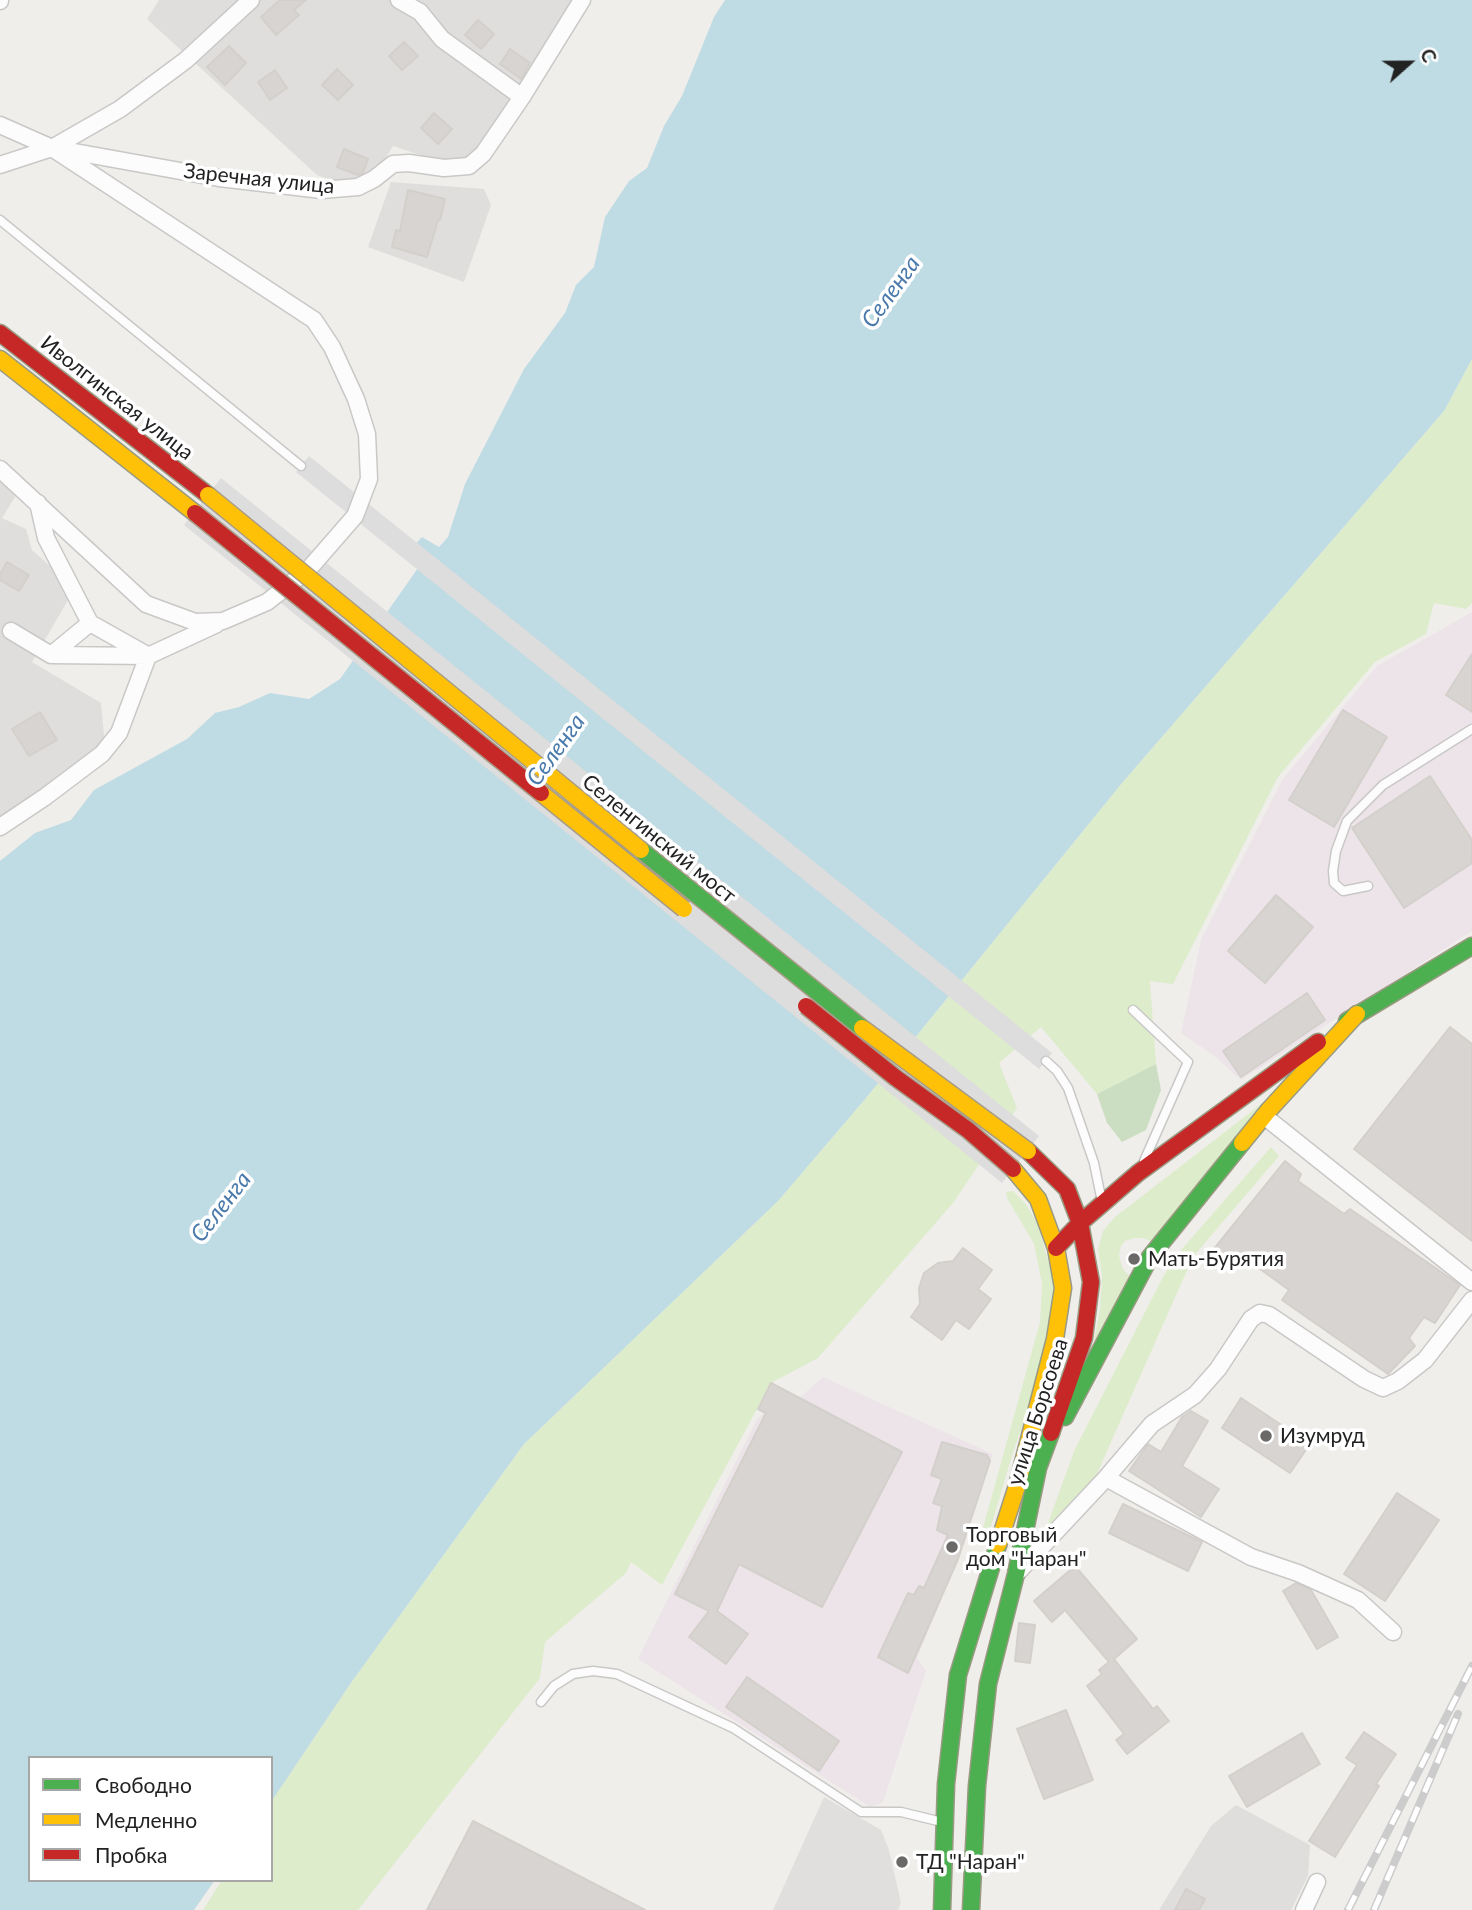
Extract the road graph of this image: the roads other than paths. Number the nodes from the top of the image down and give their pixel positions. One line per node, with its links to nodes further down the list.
1 (251, 0): 6 (street)
2 (399, 0): 4 (street)
3 (582, 0): 4 (street, Заречная улица)
4 (522, 97): 6 (street, Заречная улица)
5 (0, 125): 6 (street)
6 (52, 148): 7 (street); 16 (street)
7 (0, 166)
8 (0, 220): 11 (lane)
9 (0, 333): 13 (main road, Иволгинская улица)
10 (0, 359): 15 (main road, Иволгинская улица)
11 (301, 466)
12 (0, 469): 14 (street)
13 (208, 495): 31 (main road, Селенгинский мост, bridge)
14 (38, 503): 16 (street); 17 (street)
15 (195, 513): 24 (main road, Селенгинский мост, bridge)
16 (223, 621): 20 (street)
17 (90, 624): 19 (street); 20 (street)
18 (11, 631): 19 (street)
19 (51, 654): 20 (street)
20 (148, 656): 22 (street)
21 (1472, 729): 23 (lane)
22 (0, 827)
23 (1368, 886)
24 (694, 916)
25 (1472, 946): 28 (main road)
26 (791, 994): 36 (main road, улица Борсоева, bridge)
27 (1133, 1010): 32 (lane)
28 (1357, 1014): 30 (main road); 32 (main road)
29 (1046, 1061): 34 (lane)
30 (1264, 1116): 37 (street); 39 (main road)
31 (1028, 1151): 33 (main road, улица Борсоева)
32 (1138, 1173): 34 (main road)
33 (1067, 1189): 34 (main road); 35 (main road, улица Борсоева)
34 (1102, 1203): 35 (main road)
35 (1080, 1223): 36 (main road); 39 (main road, улица Борсоева)
36 (1056, 1248): 44 (main road, улица Борсоева)
37 (1472, 1282)
38 (1472, 1300): 40 (street)
39 (1038, 1468): 41 (main road, улица Борсоева)
40 (1105, 1478): 41 (street); 42 (street)
41 (1016, 1574): 47 (main road, улица Борсоева)
42 (1393, 1632)
43 (541, 1702): 44 (lane)
44 (945, 1822): 46 (main road, улица Борсоева)
45 (1317, 1882): 48 (street)
46 (942, 1910)
47 (971, 1910)
48 (1304, 1910)

